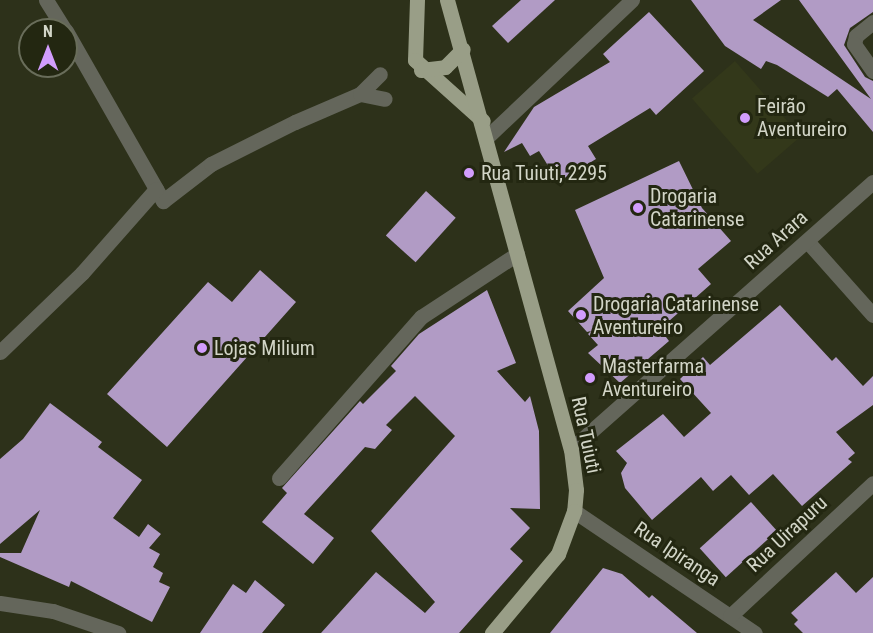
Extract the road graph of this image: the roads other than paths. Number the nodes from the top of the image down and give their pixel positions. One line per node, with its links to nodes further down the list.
1 (46, 0): 5 (street)
2 (417, 0): 9 (main road)
3 (447, 0): 7 (main road, Rua Tuiuti)
4 (632, 0): 15 (street)
5 (58, 18)
6 (873, 22): 10 (street)
7 (463, 49): 9 (main road); 14 (main road, Rua Tuiuti)
8 (78, 51): 17 (street)
9 (421, 70): 14 (main road)
10 (873, 71)
11 (380, 74): 12 (street)
12 (360, 94): 13 (street); 17 (street)
13 (386, 99)
14 (483, 121): 15 (main road, Rua Tuiuti)
15 (486, 138): 19 (main road, Rua Tuiuti)
16 (873, 182): 18 (street, Rua Arara)
17 (156, 189): 21 (street)
18 (807, 241): 20 (street); 22 (street, Rua Arara)
19 (517, 254): 22 (main road, Rua Tuiuti); 23 (street)
20 (873, 315)
21 (0, 352)
22 (571, 449): 25 (main road, Rua Tuiuti)
23 (279, 478)
24 (873, 483): 27 (street, Rua Uirapuru)
25 (574, 511): 27 (street, Rua Ipiranga); 29 (main road, Rua Tuiuti)
26 (0, 603): 28 (street)
27 (730, 616): 30 (street, Rua Ipiranga)
28 (118, 633)
29 (492, 633)
30 (755, 633)

